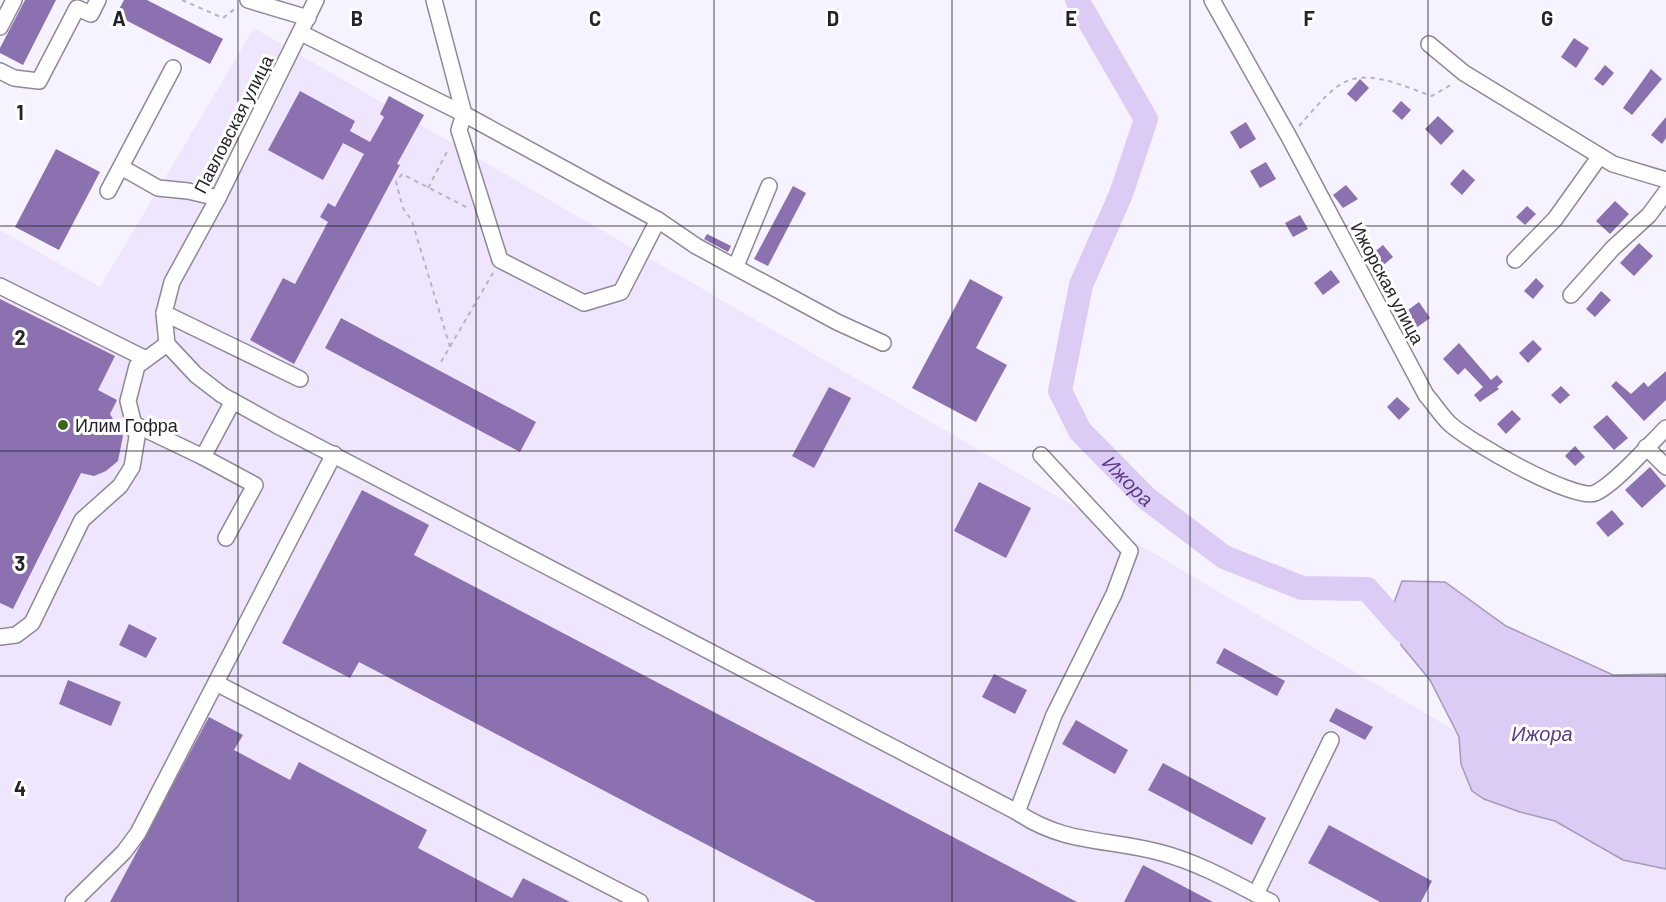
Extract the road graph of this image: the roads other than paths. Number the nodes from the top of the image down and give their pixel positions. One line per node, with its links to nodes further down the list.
1 (14, 0): 8 (street)
2 (98, 0): 12 (street)
3 (316, 0): 7 (street, Павловская улица)
4 (435, 0): 13 (street)
5 (1212, 0): 34 (street, Ижорская улица)
6 (249, 1): 7 (street)
7 (308, 18): 9 (street, Павловская улица)
8 (0, 27)
9 (301, 33): 13 (street); 20 (street, Павловская улица)
10 (1430, 44): 14 (street)
11 (173, 68): 15 (street)
12 (0, 71)
13 (464, 114): 21 (street); 21 (street)
14 (1600, 156): 16 (street); 22 (street)
15 (121, 167): 18 (street); 20 (street)
16 (1666, 180)
17 (769, 186): 23 (street)
18 (108, 191)
19 (1666, 192): 25 (street)
20 (218, 198): 26 (street, Павловская улица)
21 (658, 220): 23 (street)
22 (1515, 260)
23 (736, 266): 27 (street)
24 (0, 286): 29 (street)
25 (1571, 295)
26 (164, 313): 28 (street, Павловская улица); 30 (street)
27 (883, 343)
28 (167, 344): 29 (street); 31 (street)
29 (146, 359): 32 (street)
30 (300, 379)
31 (233, 401): 35 (street); 37 (street)
32 (134, 424): 37 (street); 40 (street)
33 (1666, 428): 34 (street)
34 (1646, 447): 38 (street)
35 (334, 454): 41 (street); 43 (street)
36 (1041, 455): 43 (street)
37 (203, 457): 39 (street)
38 (1666, 467)
39 (226, 538)
40 (0, 637)
41 (216, 683): 45 (street); 46 (street)
42 (1331, 740): 44 (street)
43 (1017, 812): 44 (street)
44 (1256, 894): 47 (street)
45 (73, 902)
46 (640, 902)
47 (1271, 902)

